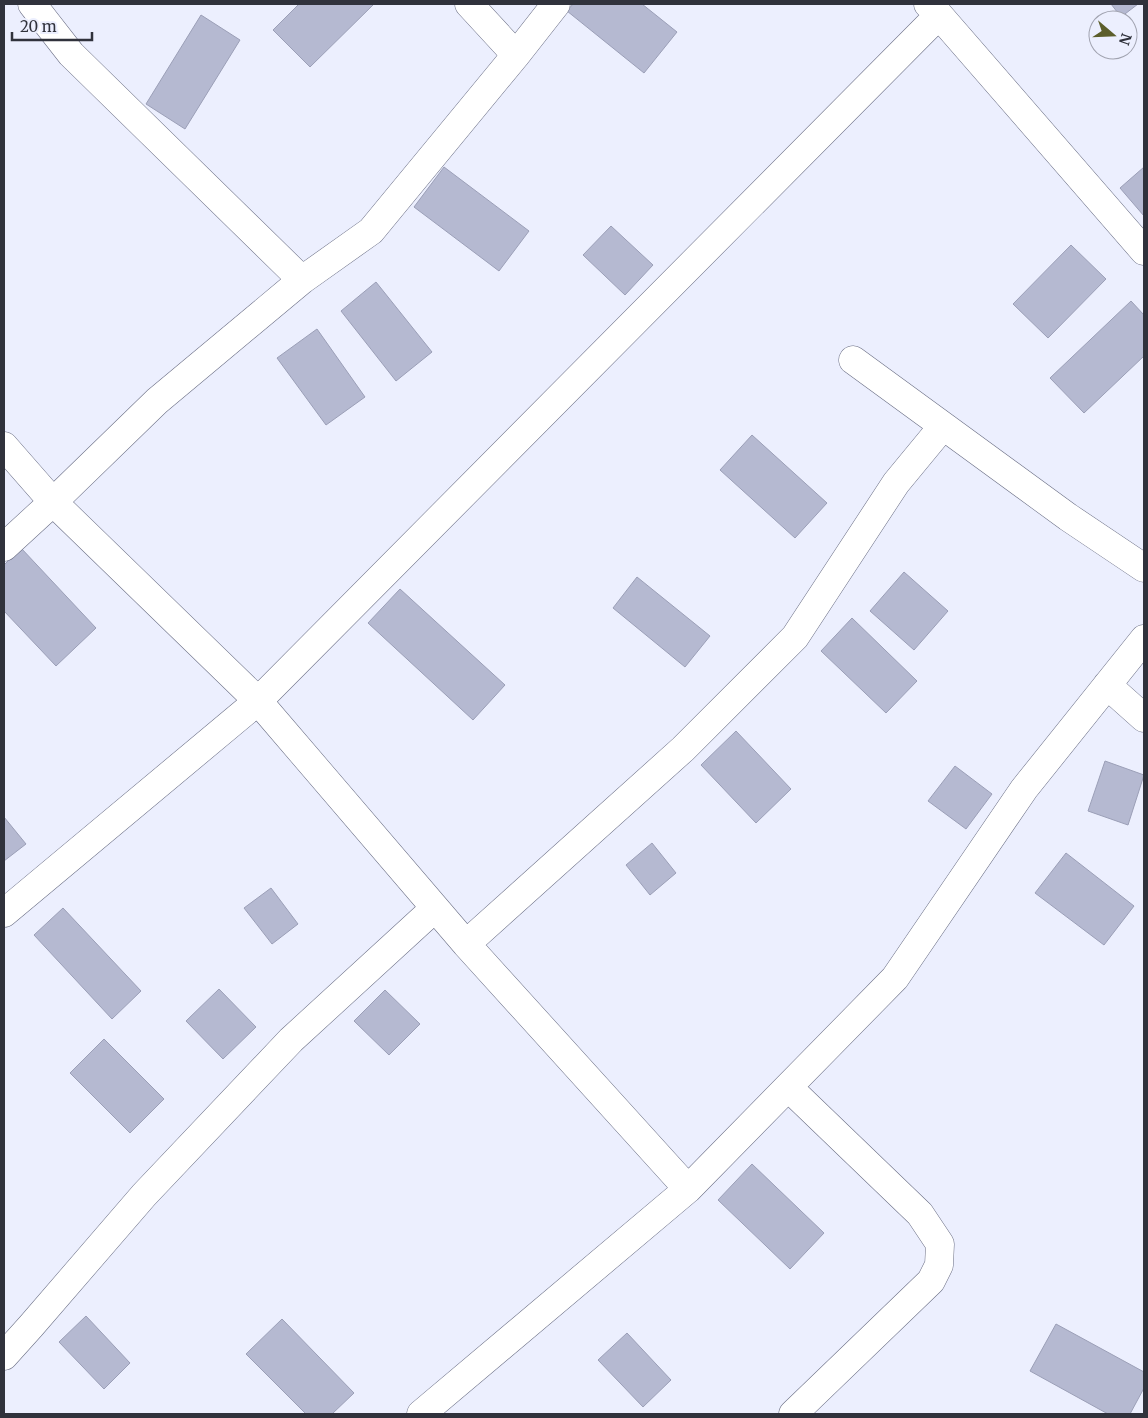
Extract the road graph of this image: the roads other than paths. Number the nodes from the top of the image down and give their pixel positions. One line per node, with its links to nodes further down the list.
1 (32, 4): 7 (street)
2 (469, 4): 5 (street)
3 (556, 4): 5 (street)
4 (933, 10): 6 (street); 16 (street)
5 (516, 55): 7 (street)
6 (1144, 251)
7 (302, 280): 11 (street)
8 (853, 360): 9 (street)
9 (943, 426): 13 (street); 20 (street)
10 (4, 446): 11 (street)
11 (53, 502): 12 (street); 16 (street)
12 (4, 547)
13 (1144, 568)
14 (1144, 639): 15 (street)
15 (1107, 685): 17 (street); 21 (street)
16 (258, 701): 18 (street); 19 (street)
17 (1144, 718)
18 (435, 908): 20 (street); 23 (street)
19 (4, 913)
20 (466, 944): 22 (street)
21 (788, 1087): 22 (street); 25 (street)
22 (688, 1189): 24 (street)
23 (4, 1356)
24 (421, 1414)
25 (793, 1414)

